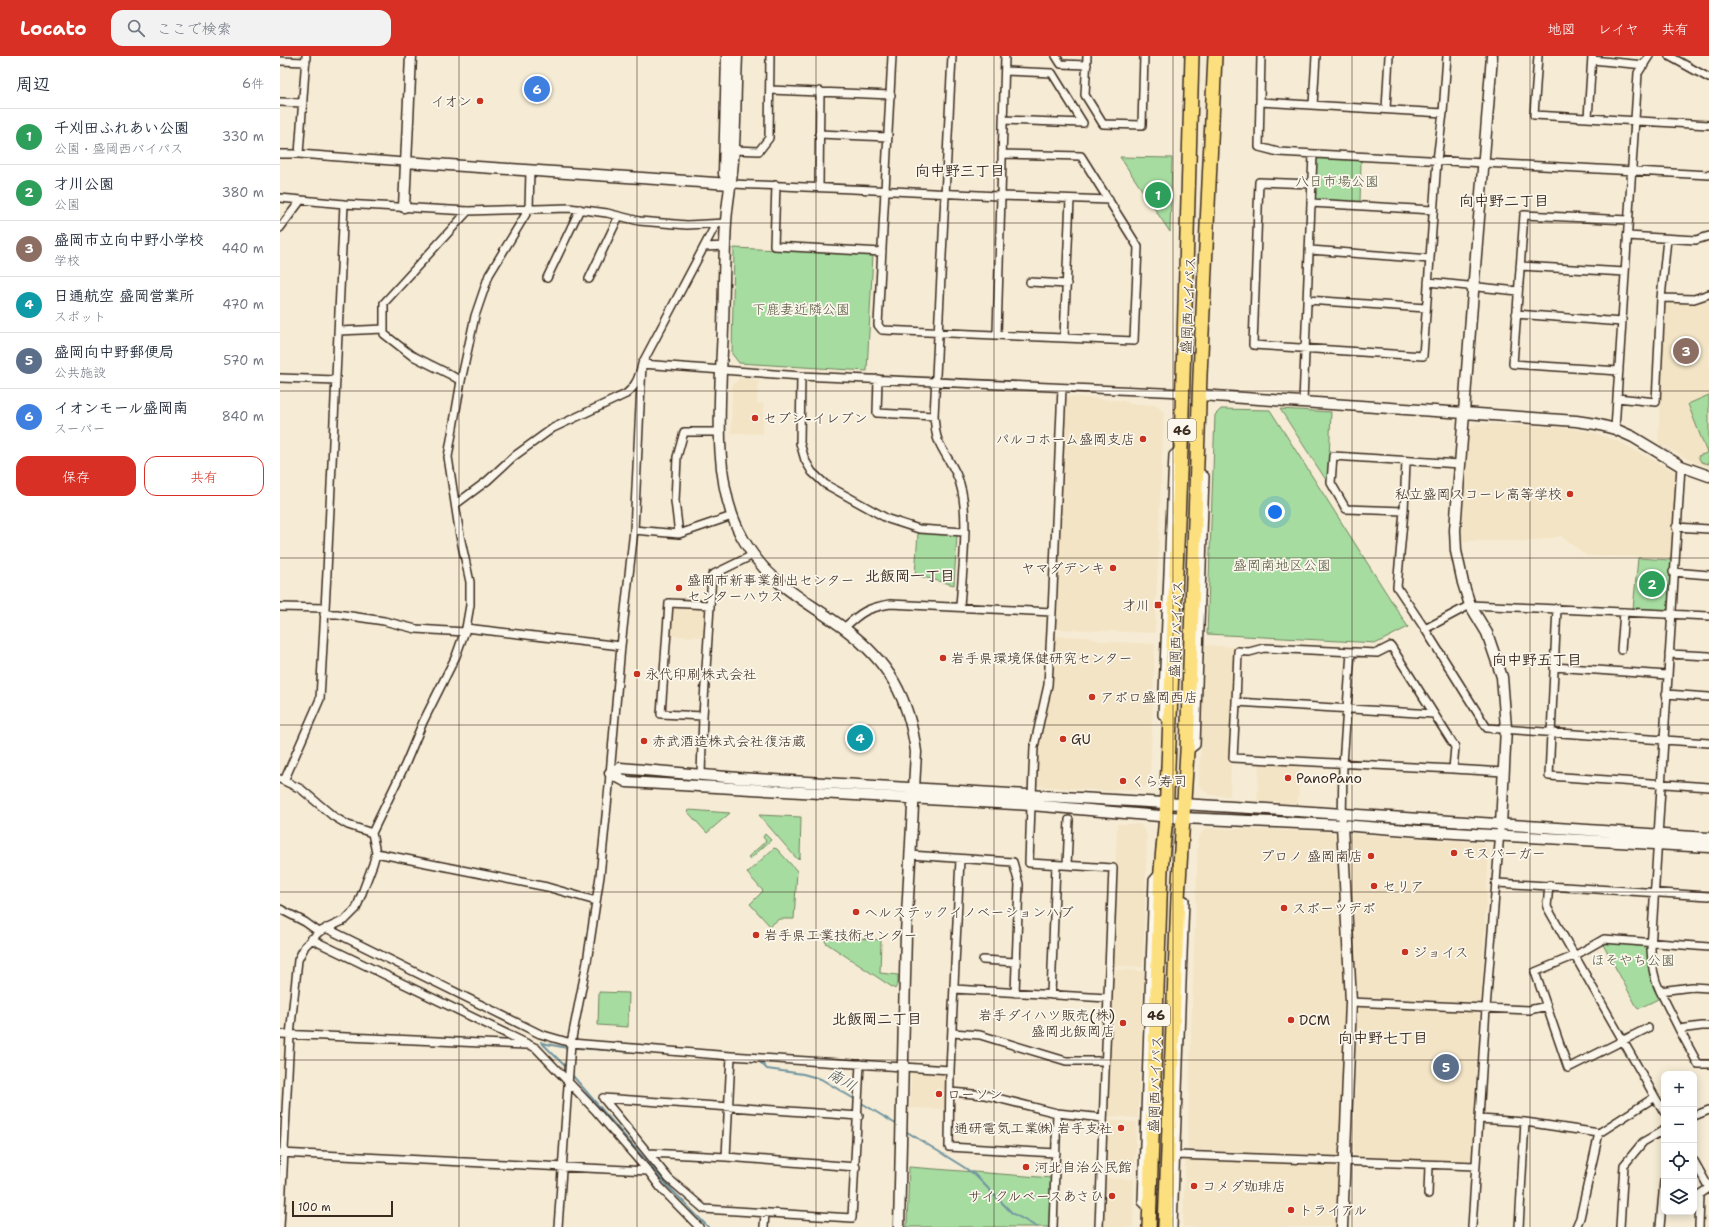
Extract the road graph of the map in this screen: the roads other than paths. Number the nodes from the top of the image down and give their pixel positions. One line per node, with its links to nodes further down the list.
1 (411, 56): 51 (street)
2 (727, 56): 29 (street)
3 (732, 56): 29 (street)
4 (737, 56): 45 (street)
5 (770, 56): 30 (street)
6 (892, 56): 32 (street)
7 (952, 56): 61 (street)
8 (1005, 56): 27 (street)
9 (1056, 56): 25 (street)
10 (1087, 56): 25 (street)
11 (1144, 56): 25 (street)
12 (1192, 56): 118 (highway, 盛岡西バイパス / 46)
13 (1215, 56): 119 (highway, 盛岡西バイパス / 46)
14 (1261, 56): 34 (street)
15 (1316, 56): 36 (street)
16 (1390, 56): 37 (street)
17 (1446, 56): 38 (street)
18 (1492, 56): 52 (street)
19 (1538, 56): 39 (street)
20 (1650, 56): 26 (street)
21 (1669, 56): 28 (street)
22 (1592, 58): 26 (street); 39 (street)
23 (306, 59): 24 (street); 35 (street)
24 (280, 61)
25 (1087, 65)
26 (1644, 65): 41 (street)
27 (1005, 71): 40 (street); 40 (street)
28 (1709, 78)
29 (727, 82): 56 (street)
30 (770, 90): 31 (street); 45 (street)
31 (820, 91): 32 (street); 43 (street)
32 (891, 95): 44 (street)
33 (280, 102): 35 (street)
34 (1260, 102): 36 (street); 49 (street)
35 (303, 103): 47 (street)
36 (1313, 105): 37 (street)
37 (1386, 109): 38 (street)
38 (1443, 113): 50 (street)
39 (1588, 118): 41 (street)
40 (1003, 120): 48 (street)
41 (1635, 121): 42 (street); 54 (street)
42 (1709, 125)
43 (819, 134): 44 (street); 59 (street)
44 (888, 137): 60 (street)
45 (733, 150): 56 (street)
46 (280, 154): 47 (street)
47 (299, 154): 51 (street)
48 (1002, 154): 62 (street); 66 (street)
49 (1313, 154): 50 (street); 57 (street)
50 (1437, 160): 52 (street); 72 (street)
51 (405, 162): 53 (street); 69 (street)
52 (1484, 163): 54 (street); 94 (street)
53 (530, 170): 56 (street); 70 (street)
54 (1632, 171): 55 (street); 75 (street)
55 (1709, 175)
56 (730, 184): 58 (street); 76 (street)
57 (1312, 184): 67 (street); 107 (street)
58 (776, 185): 59 (street); 85 (street)
59 (819, 186): 60 (street)
60 (884, 191): 61 (street); 85 (street)
61 (945, 193): 62 (street); 104 (street)
62 (1001, 196): 64 (street); 105 (street)
63 (280, 198): 65 (street)
64 (1070, 198): 66 (street); 93 (street)
65 (300, 200): 68 (street); 78 (street)
66 (1109, 200): 106 (street)
67 (1311, 203): 72 (street); 84 (street)
68 (344, 204): 69 (street); 103 (street)
69 (404, 207): 73 (street)
70 (529, 209): 71 (street); 73 (street); 116 (street)
71 (580, 209): 74 (street); 89 (street)
72 (1433, 210): 86 (street)
73 (468, 211): 102 (street)
74 (619, 216): 77 (street); 90 (street)
75 (1628, 220): 79 (street); 87 (street)
76 (726, 223): 77 (street); 82 (street)
77 (716, 224): 83 (street)
78 (280, 228)
79 (1627, 236): 81 (street); 88 (street)
80 (1709, 236): 81 (street)
81 (1667, 239): 97 (street)
82 (726, 246): 83 (street); 109 (street)
83 (704, 247): 108 (street)
84 (1310, 250): 86 (street); 98 (street)
85 (882, 252): 104 (street)
86 (1430, 259): 92 (street)
87 (1520, 266): 88 (street); 95 (street)
88 (1625, 272): 101 (street)
89 (547, 278)
90 (589, 279)
91 (1030, 282): 93 (street)
92 (1428, 282): 94 (street); 99 (street)
93 (1067, 284): 106 (street)
94 (1472, 286): 95 (street); 122 (street)
95 (1518, 290): 100 (street)
96 (1709, 294): 97 (street)
97 (1662, 298): 120 (street)
98 (1307, 300): 99 (street); 107 (street)
99 (1426, 308): 107 (street)
100 (1516, 314): 101 (street); 110 (street)
101 (1622, 322): 110 (street)
102 (384, 329): 103 (street); 116 (street)
103 (339, 331): 114 (street)
104 (938, 332): 105 (street); 115 (street)
105 (997, 335): 106 (street)
106 (1064, 338)
107 (1304, 348): 121 (street)
108 (642, 364): 109 (street); 130 (street); 135 (street)
109 (722, 370): 111 (street); 125 (street)
110 (1619, 371): 120 (street)
111 (801, 376): 113 (street); 136 (street)
112 (280, 378): 114 (street)
113 (878, 379): 115 (street); 123 (street)
114 (336, 380): 146 (street)
115 (934, 381): 117 (street); 123 (street)
116 (461, 382): 130 (street)
117 (1062, 388): 118 (street); 147 (street)
118 (1183, 393): 182 (highway, 盛岡西バイパス / 46)
119 (1200, 395): 121 (street); 183 (highway, 盛岡西バイパス / 46)
120 (1617, 398): 124 (street)
121 (1303, 402): 122 (street)
122 (1464, 413): 124 (street); 127 (street)
123 (934, 416): 136 (street)
124 (1615, 429): 128 (street)
125 (720, 432): 132 (street); 137 (street)
126 (1406, 461): 127 (street); 131 (street); 131 (street)
127 (1460, 464): 141 (street)
128 (1681, 466): 129 (street); 133 (street)
129 (1709, 476)
130 (456, 504): 153 (street)
131 (1404, 510): 152 (street)
132 (732, 516): 137 (street); 138 (street)
133 (1676, 527): 134 (street); 139 (street)
134 (1709, 529)
135 (634, 530): 137 (street); 154 (street)
136 (964, 532): 144 (street)
137 (679, 534)
138 (753, 555): 142 (street); 151 (street)
139 (1673, 572): 140 (street); 149 (street)
140 (1709, 575)
141 (1470, 604): 145 (street); 152 (street); 167 (street)
142 (710, 605): 166 (street); 166 (street)
143 (280, 607): 146 (street)
144 (960, 607): 147 (street); 151 (street)
145 (1557, 608): 148 (street); 159 (street)
146 (324, 611): 153 (street); 176 (street)
147 (1052, 612): 181 (street)
148 (1624, 612): 149 (street); 155 (street)
149 (1671, 614): 150 (street); 157 (street)
150 (1709, 616)
151 (844, 628): 179 (street)
152 (1425, 629): 167 (street)
153 (465, 630): 154 (street); 189 (street)
154 (621, 646): 174 (street)
155 (1621, 650)
156 (1351, 652): 163 (street); 164 (street); 165 (street)
157 (1669, 654): 158 (street); 160 (street)
158 (1709, 656)
159 (1554, 667): 160 (street); 168 (street)
160 (1667, 675): 161 (street)
161 (1666, 694): 162 (street); 169 (street)
162 (1709, 697)
163 (1236, 702): 164 (street); 171 (street)
164 (1346, 709): 165 (street); 171 (street)
165 (1434, 714): 172 (street)
166 (703, 716): 175 (street)
167 (1506, 728): 168 (street); 173 (street)
168 (1551, 733): 169 (street); 177 (street)
169 (1664, 740): 170 (street); 177 (street)
170 (1709, 743)
171 (1343, 764): 172 (street); 187 (street)
172 (1453, 769): 173 (street)
173 (1504, 772): 188 (street)
174 (610, 773): 175 (street); 180 (street); 204 (street)
175 (701, 774): 179 (street)
176 (282, 780): 189 (street)
177 (1661, 784): 178 (street); 192 (street)
178 (1709, 787)
179 (914, 788): 180 (street); 181 (street)
180 (913, 799): 181 (street); 195 (street)
181 (1032, 801): 182 (street); 184 (street); 197 (street)
182 (1167, 803): 183 (street); 184 (highway, 盛岡西バイパス / 46)
183 (1184, 804): 185 (highway, 盛岡西バイパス / 46); 187 (street)
184 (1166, 816): 185 (street); 275 (highway, 盛岡西バイパス / 46)
185 (1183, 818): 187 (street); 203 (highway, 盛岡西バイパス / 46)
186 (1069, 820): 198 (street)
187 (1341, 820): 188 (street); 190 (street); 220 (street)
188 (1501, 825): 190 (street); 192 (street)
189 (372, 833): 194 (street)
190 (1500, 836): 192 (street); 199 (street)
191 (1709, 838): 192 (street)
192 (1658, 839): 193 (street); 201 (street)
193 (1709, 847)
194 (376, 853): 204 (street); 206 (street)
195 (910, 855): 196 (street); 236 (street)
196 (960, 859): 213 (street); 215 (street)
197 (1056, 865): 198 (street); 218 (street)
198 (1067, 866): 219 (street)
199 (1497, 883): 200 (street); 222 (street)
200 (1549, 885): 201 (street); 211 (street)
201 (1655, 893): 202 (street); 209 (street)
202 (1709, 896)
203 (1178, 898): 255 (street); 276 (highway, 盛岡西バイパス / 46)
204 (596, 901): 230 (street)
205 (280, 909): 207 (street)
206 (326, 928): 207 (street); 230 (street)
207 (319, 932): 208 (street)
208 (311, 939): 228 (street); 231 (street)
209 (1652, 943): 210 (street); 211 (street); 216 (street)
210 (1709, 947)
211 (1576, 955): 221 (street); 229 (street)
212 (983, 960): 213 (street)
213 (1015, 962): 217 (street)
214 (1709, 988): 216 (street)
215 (954, 989): 217 (street); 226 (street)
216 (1660, 991): 225 (street)
217 (1015, 993): 218 (street)
218 (1051, 995): 219 (street)
219 (1107, 998): 233 (street)
220 (1351, 1002): 222 (street); 257 (street)
221 (1547, 1006): 222 (street); 229 (street)
222 (1486, 1008): 248 (street)
223 (1709, 1026): 225 (street)
224 (1648, 1028): 229 (street)
225 (1679, 1029): 235 (street)
226 (952, 1033): 233 (street); 237 (street)
227 (280, 1034): 228 (street)
228 (290, 1035): 231 (street); 253 (street)
229 (1623, 1042): 240 (street)
230 (571, 1043): 232 (street); 238 (street)
231 (530, 1045): 238 (street)
232 (731, 1056): 234 (street); 241 (street)
233 (1104, 1061): 247 (street)
234 (860, 1064): 236 (street); 246 (street)
235 (1709, 1064)
236 (904, 1067): 237 (street); 272 (street)
237 (950, 1070): 239 (street)
238 (568, 1082): 262 (street); 263 (street)
239 (950, 1092): 244 (street); 252 (street)
240 (1655, 1097): 242 (street); 250 (street)
241 (728, 1106): 246 (street); 254 (street); 256 (street)
242 (1661, 1107)
243 (1709, 1110): 245 (street)
244 (1058, 1113): 247 (street); 252 (street)
245 (1697, 1115)
246 (858, 1116): 260 (street)
247 (1103, 1118): 274 (street)
248 (1479, 1119): 249 (street); 259 (street)
249 (1525, 1122): 250 (street); 280 (street)
250 (1599, 1132): 281 (street)
251 (1661, 1132): 282 (street)
252 (1056, 1152): 273 (street)
253 (282, 1153): 262 (street); 268 (street)
254 (649, 1153): 256 (street); 266 (street)
255 (1176, 1155): 257 (street); 277 (street)
256 (726, 1157): 260 (street)
257 (1345, 1161): 258 (street); 278 (street)
258 (1429, 1165): 259 (street); 265 (street)
259 (1476, 1166): 279 (street)
260 (856, 1167): 266 (street)
261 (1697, 1167): 264 (street)
262 (562, 1168): 263 (street); 269 (street)
263 (648, 1171): 270 (street)
264 (1709, 1188): 284 (street)
265 (1428, 1194)
266 (765, 1213): 271 (street)
267 (1661, 1215): 283 (street)
268 (280, 1227)
269 (558, 1227)
270 (699, 1227)
271 (764, 1227)
272 (899, 1227)
273 (1053, 1227)
274 (1099, 1227)
275 (1149, 1227)
276 (1165, 1227)
277 (1173, 1227)
278 (1342, 1227)
279 (1472, 1227)
280 (1519, 1227)
281 (1576, 1227)
282 (1620, 1227)
283 (1660, 1227)
284 (1699, 1227)

